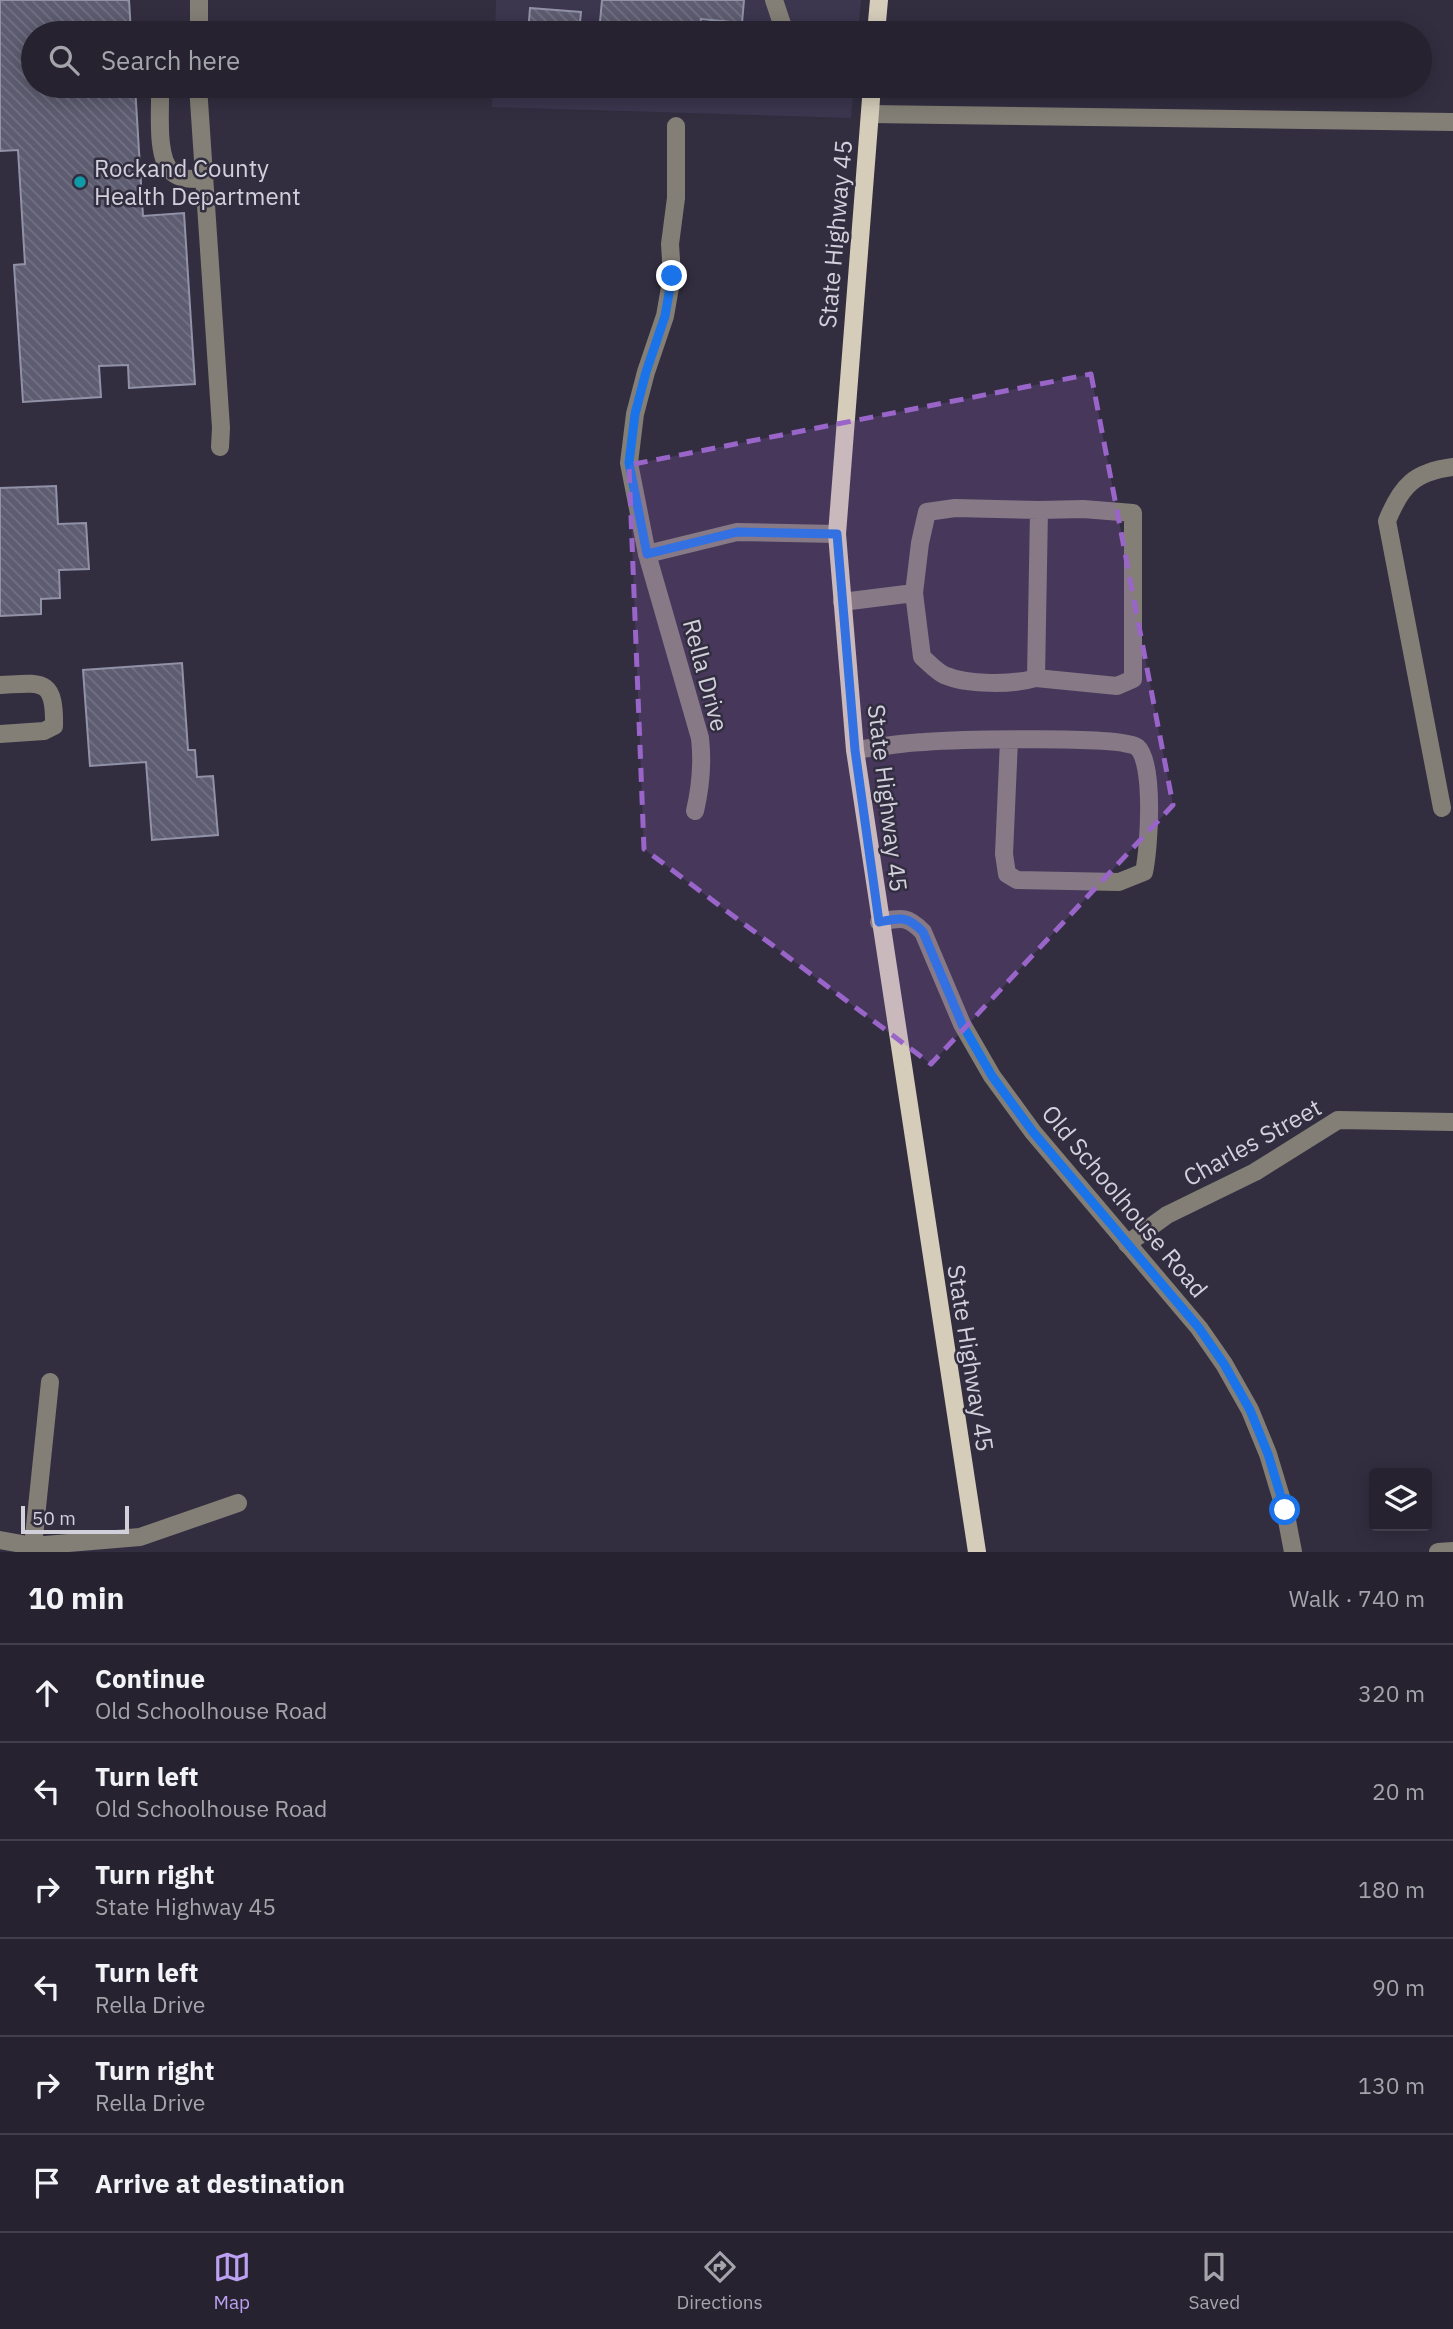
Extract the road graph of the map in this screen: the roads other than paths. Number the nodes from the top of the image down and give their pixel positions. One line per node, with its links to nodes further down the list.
1 (200, 0): 4 (street)
2 (774, 0): 5 (street)
3 (878, 0): 6 (main road)
4 (199, 21)
5 (781, 21)
6 (877, 21)
7 (160, 98): 13 (street)
8 (199, 98): 13 (street)
9 (871, 98): 10 (main road, State Highway 45)
10 (870, 114): 11 (street); 17 (main road, State Highway 45)
11 (1453, 122)
12 (676, 126): 18 (street, Rella Drive)
13 (204, 180): 14 (street)
14 (220, 447)
15 (1453, 467): 26 (street)
16 (1039, 510): 19 (street); 21 (street); 21 (street)
17 (837, 534): 18 (street); 20 (main road, State Highway 45)
18 (647, 554): 27 (street, Rella Drive)
19 (914, 593): 20 (street); 21 (street)
20 (842, 601): 25 (main road, State Highway 45)
21 (1036, 678)
22 (0, 685): 23 (street)
23 (0, 734)
24 (1009, 740): 24 (street); 25 (street)
25 (855, 750): 28 (main road, State Highway 45)
26 (1442, 808)
27 (695, 811)
28 (879, 922): 30 (street, Old Schoolhouse Road); 36 (main road, State Highway 45)
29 (1453, 1122): 30 (street, Charles Street)
30 (1127, 1244): 37 (street, Old Schoolhouse Road)
31 (50, 1382): 34 (street)
32 (238, 1503): 34 (street)
33 (0, 1540): 34 (street)
34 (33, 1546)
35 (1453, 1551): 38 (street)
36 (977, 1552)
37 (1293, 1552)
38 (1438, 1552)

